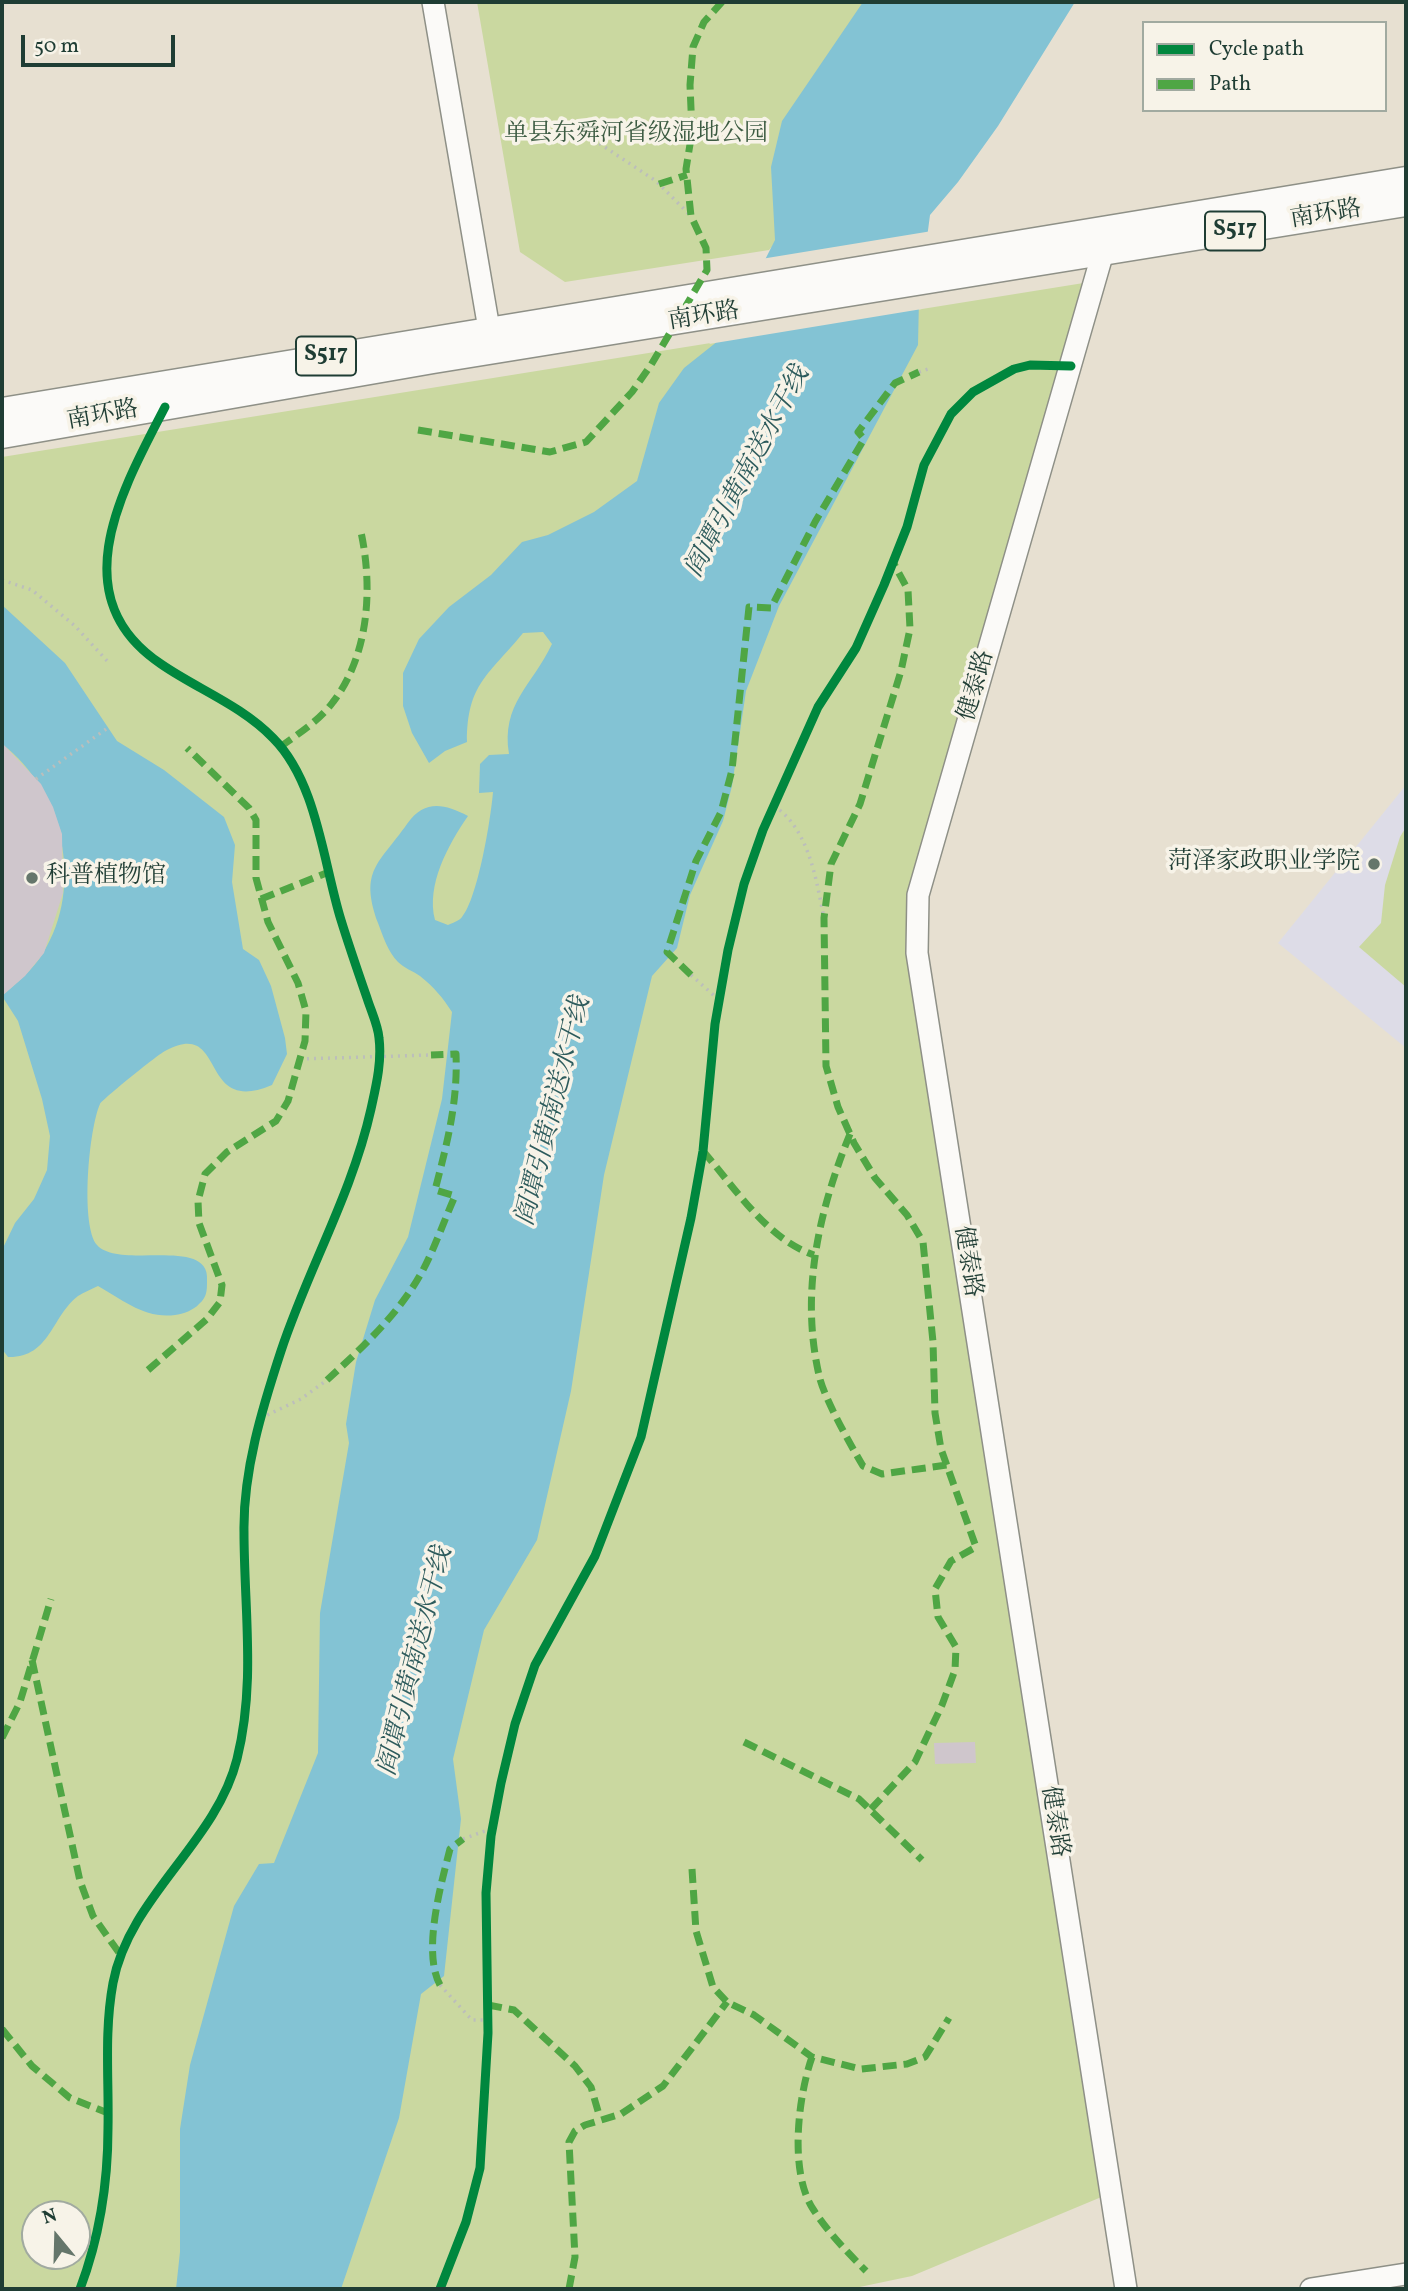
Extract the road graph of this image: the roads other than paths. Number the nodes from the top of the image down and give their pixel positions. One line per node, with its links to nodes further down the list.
1 (433, 2): 6 (street)
2 (1406, 180): 5 (main road, 南环路 / S517)
3 (1406, 202): 4 (main road, 南环路 / S517)
4 (1103, 252): 5 (main road, 南环路 / S517); 10 (street, 健泰路)
5 (646, 316): 6 (main road, 南环路 / S517); 8 (main road, 南环路 / S517)
6 (489, 329): 7 (main road, 南环路 / S517)
7 (2, 411)
8 (2, 435)
9 (1406, 2274): 11 (street)
10 (1126, 2289)
11 (1311, 2289)

